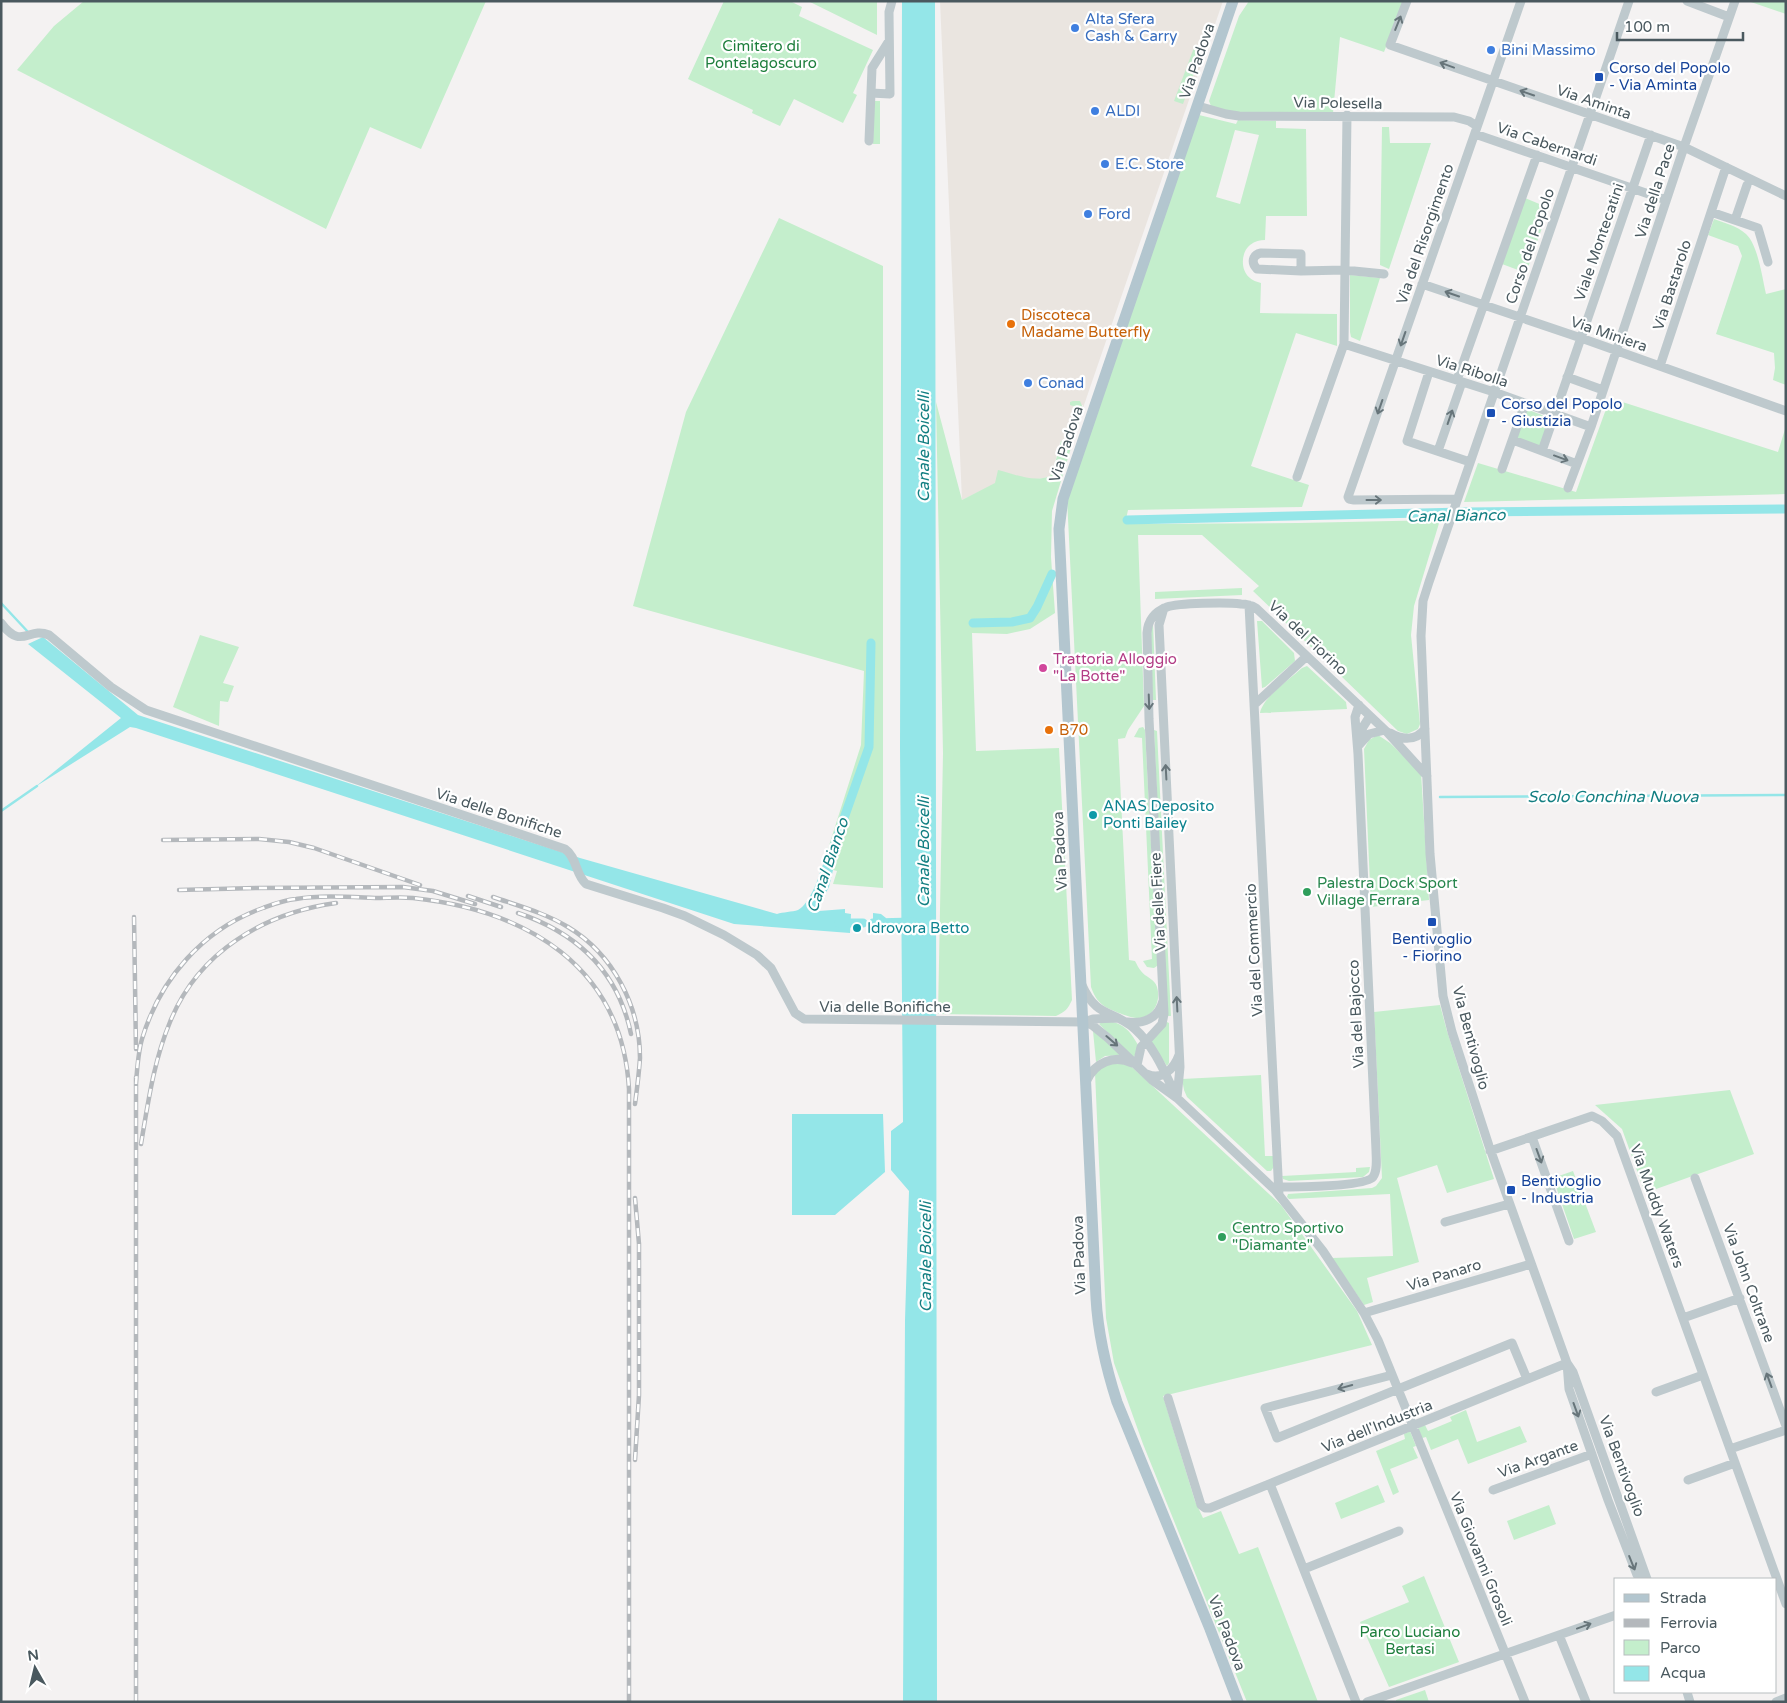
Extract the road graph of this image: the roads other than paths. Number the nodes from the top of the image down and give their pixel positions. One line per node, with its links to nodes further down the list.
1 (887, 1): 9 (street)
2 (892, 1): 9 (street)
3 (1233, 1): 14 (main road, Via Padova)
4 (1407, 1): 12 (street, Via Aminta, one-way to 4)
5 (1521, 1): 12 (street, Via del Risorgimento)
6 (1629, 1): 15 (street, Corso del Popolo)
7 (1687, 1): 10 (street)
8 (1735, 1): 10 (street, Via della Pace)
9 (889, 12): 11 (street)
10 (1729, 17): 20 (street, Via della Pace)
11 (889, 41): 13 (street); 13 (street)
12 (1493, 81): 15 (street, Via Aminta, one-way to 12); 17 (street, Via del Risorgimento)
13 (871, 93): 19 (street)
14 (1198, 106): 16 (street, Via Polesella); 77 (main road, Via Padova)
15 (1590, 115): 18 (street, Via Aminta); 22 (street, Corso del Popolo)
16 (1347, 116): 17 (street, Via Polesella); 31 (street)
17 (1476, 130): 21 (street, Via Cabernardi); 34 (street, Via del Risorgimento)
18 (1651, 135): 20 (street, Via Aminta); 25 (street, Viale Montecatini)
19 (869, 141)
20 (1684, 147): 23 (street, Via Aminta); 27 (street, Via della Pace)
21 (1537, 155): 22 (street, Via Cabernardi); 35 (street)
22 (1572, 167): 25 (street, Via Cabernardi); 36 (street, Corso del Popolo)
23 (1726, 167): 26 (street, Via Aminta); 28 (street, Via Bastarolo)
24 (1747, 186): 29 (street)
25 (1632, 188): 27 (street, Via Cabernardi); 37 (street, Viale Montecatini)
26 (1786, 196)
27 (1666, 200): 39 (street, Via della Pace)
28 (1711, 212): 29 (street); 41 (street, Via Bastarolo)
29 (1735, 220): 30 (street)
30 (1768, 262)
31 (1344, 270): 32 (street); 33 (street); 38 (street)
32 (1301, 271): 32 (street)
33 (1384, 274)
34 (1422, 284): 35 (street, Via Miniera, one-way to 34); 40 (street, Via del Risorgimento, one-way to 40)
35 (1483, 305): 36 (street, Via Miniera); 44 (street)
36 (1520, 317): 37 (street, Via Miniera); 46 (street, Corso del Popolo)
37 (1581, 338): 39 (street, Via Miniera); 43 (street, Viale Montecatini)
38 (1344, 344): 40 (street, Via Ribolla); 57 (street)
39 (1616, 351): 41 (street, Via Miniera); 45 (street, Via della Pace)
40 (1396, 361): 42 (street, Via Ribolla); 59 (street, Via del Risorgimento, one-way to 59)
41 (1660, 366): 48 (street, Via Miniera)
42 (1429, 372): 44 (street, Via Ribolla); 52 (street)
43 (1567, 377): 45 (street); 49 (street, Viale Montecatini)
44 (1459, 381): 46 (street, Via Ribolla); 52 (street, one-way to 44)
45 (1603, 390): 50 (street, Via della Pace)
46 (1494, 392): 47 (street, Via Ribolla); 54 (street, Corso del Popolo)
47 (1525, 404): 49 (street, Via Ribolla); 51 (street)
48 (1786, 411)
49 (1554, 414): 50 (street, Via Ribolla); 53 (street, Viale Montecatini)
50 (1591, 427): 55 (street, Via della Pace)
51 (1513, 440): 53 (street); 56 (street)
52 (1438, 451): 54 (street)
53 (1542, 451): 55 (street, one-way to 55)
54 (1470, 462): 59 (street, Corso del Popolo)
55 (1577, 464): 58 (street, Via della Pace)
56 (1502, 469)
57 (1297, 477)
58 (1568, 488)
59 (1456, 500): 69 (street, Via Bentivoglio)
60 (1249, 605): 61 (street, Via del Fiorino); 63 (street, Via del Fiorino); 64 (street, Via del Commercio)
61 (1164, 608): 67 (street, Via delle Fiere, one-way to 67); 68 (street, Via delle Fiere)
62 (1, 623): 80 (street, Via delle Bonifiche)
63 (1307, 656): 64 (street); 65 (street, Via del Fiorino)
64 (1255, 704): 91 (street, Via del Commercio)
65 (1359, 705): 66 (street, Via del Fiorino); 75 (street, Via del Bajocco)
66 (1370, 716): 70 (street, Via del Fiorino); 72 (street, Via del Bajocco)
67 (1149, 719): 68 (street); 78 (street, Via delle Fiere)
68 (1164, 719): 82 (street, Via delle Fiere, one-way to 68)
69 (1425, 729): 71 (street); 73 (street, Via Bentivoglio)
70 (1386, 731): 71 (street, Via del Fiorino); 72 (street); 74 (street, Via del Fiorino)
71 (1411, 738): 73 (street, Via del Fiorino)
72 (1359, 745): 75 (street, Via del Bajocco)
73 (1426, 749): 74 (street); 76 (street, Via Bentivoglio)
74 (1407, 753): 76 (street, Via del Fiorino)
75 (1358, 754): 91 (street, Via del Bajocco)
76 (1427, 777): 89 (street, Via Bentivoglio)
77 (1082, 985): 79 (street); 80 (main road, Via Padova)
78 (1164, 999): 79 (street); 81 (street, Via delle Fiere)
79 (1122, 1020): 80 (street, Via delle Bonifiche); 81 (street)
80 (1084, 1022): 83 (street, one-way to 83); 86 (main road, Via Padova)
81 (1146, 1042): 83 (street, Via delle Fiere); 85 (street)
82 (1179, 1053): 85 (street); 87 (street, Via delle Fiere)
83 (1137, 1065): 84 (street); 86 (street)
84 (1144, 1073): 85 (street); 87 (street)
85 (1165, 1073): 87 (street)
86 (1087, 1080): 129 (main road, Via Padova)
87 (1177, 1098): 91 (street, Via Giovanni Grosoli)
88 (1532, 1137): 89 (street, Via Muddy Waters); 94 (street, one-way to 94); 98 (street, Via Muddy Waters)
89 (1490, 1151): 92 (street, Via Bentivoglio)
90 (1695, 1178): 96 (street, Via John Coltrane)
91 (1279, 1191): 97 (street, Via Giovanni Grosoli)
92 (1509, 1204): 93 (street); 95 (street, Via Bentivoglio)
93 (1445, 1222)
94 (1569, 1241)
95 (1531, 1264): 97 (street, Via Panaro); 99 (street, Via Bentivoglio)
96 (1740, 1298): 98 (street); 107 (street, Via John Coltrane, one-way to 96)
97 (1364, 1313): 100 (street, Via Giovanni Grosoli)
98 (1683, 1318): 101 (street, Via Muddy Waters)
99 (1567, 1363): 102 (street, Via dell'Industria); 110 (street, Via Bentivoglio, one-way to 110); 115 (street, Via Bentivoglio)
100 (1392, 1375): 103 (street, Via Giovanni Grosoli); 103 (street, one-way to 103)
101 (1703, 1375): 104 (street); 109 (street, Via Muddy Waters)
102 (1527, 1380): 103 (street); 106 (street, Via dell'Industria)
103 (1398, 1389): 106 (street, Via Giovanni Grosoli)
104 (1656, 1392)
105 (1168, 1398): 113 (street, Via dell'Industria)
106 (1412, 1426): 113 (street, Via dell'Industria); 127 (street, Via Giovanni Grosoli)
107 (1786, 1426)
108 (1786, 1430): 109 (street)
109 (1730, 1449): 111 (street, Via Muddy Waters)
110 (1592, 1454): 114 (street, Via Argante); 117 (street, Via Bentivoglio)
111 (1735, 1463): 112 (street); 122 (street, Via Muddy Waters)
112 (1688, 1480)
113 (1270, 1484): 119 (street)
114 (1493, 1490)
115 (1629, 1526): 117 (street); 118 (street, Via Bentivoglio)
116 (1399, 1531): 119 (street)
117 (1622, 1536): 118 (street); 120 (street, Via Bentivoglio, one-way to 120)
118 (1633, 1538): 121 (street, Via Bentivoglio)
119 (1304, 1569): 130 (street)
120 (1641, 1578)
121 (1648, 1578)
122 (1777, 1578)
123 (1777, 1579): 124 (street, Via Muddy Waters)
124 (1786, 1604)
125 (1614, 1616): 126 (street, one-way to 125)
126 (1559, 1635): 127 (street); 133 (street)
127 (1506, 1654): 131 (street); 132 (street, Via Giovanni Grosoli)
128 (1786, 1698): 134 (street)
129 (1238, 1702)
130 (1356, 1702)
131 (1367, 1702)
132 (1525, 1702)
133 (1586, 1702)
134 (1776, 1702)

